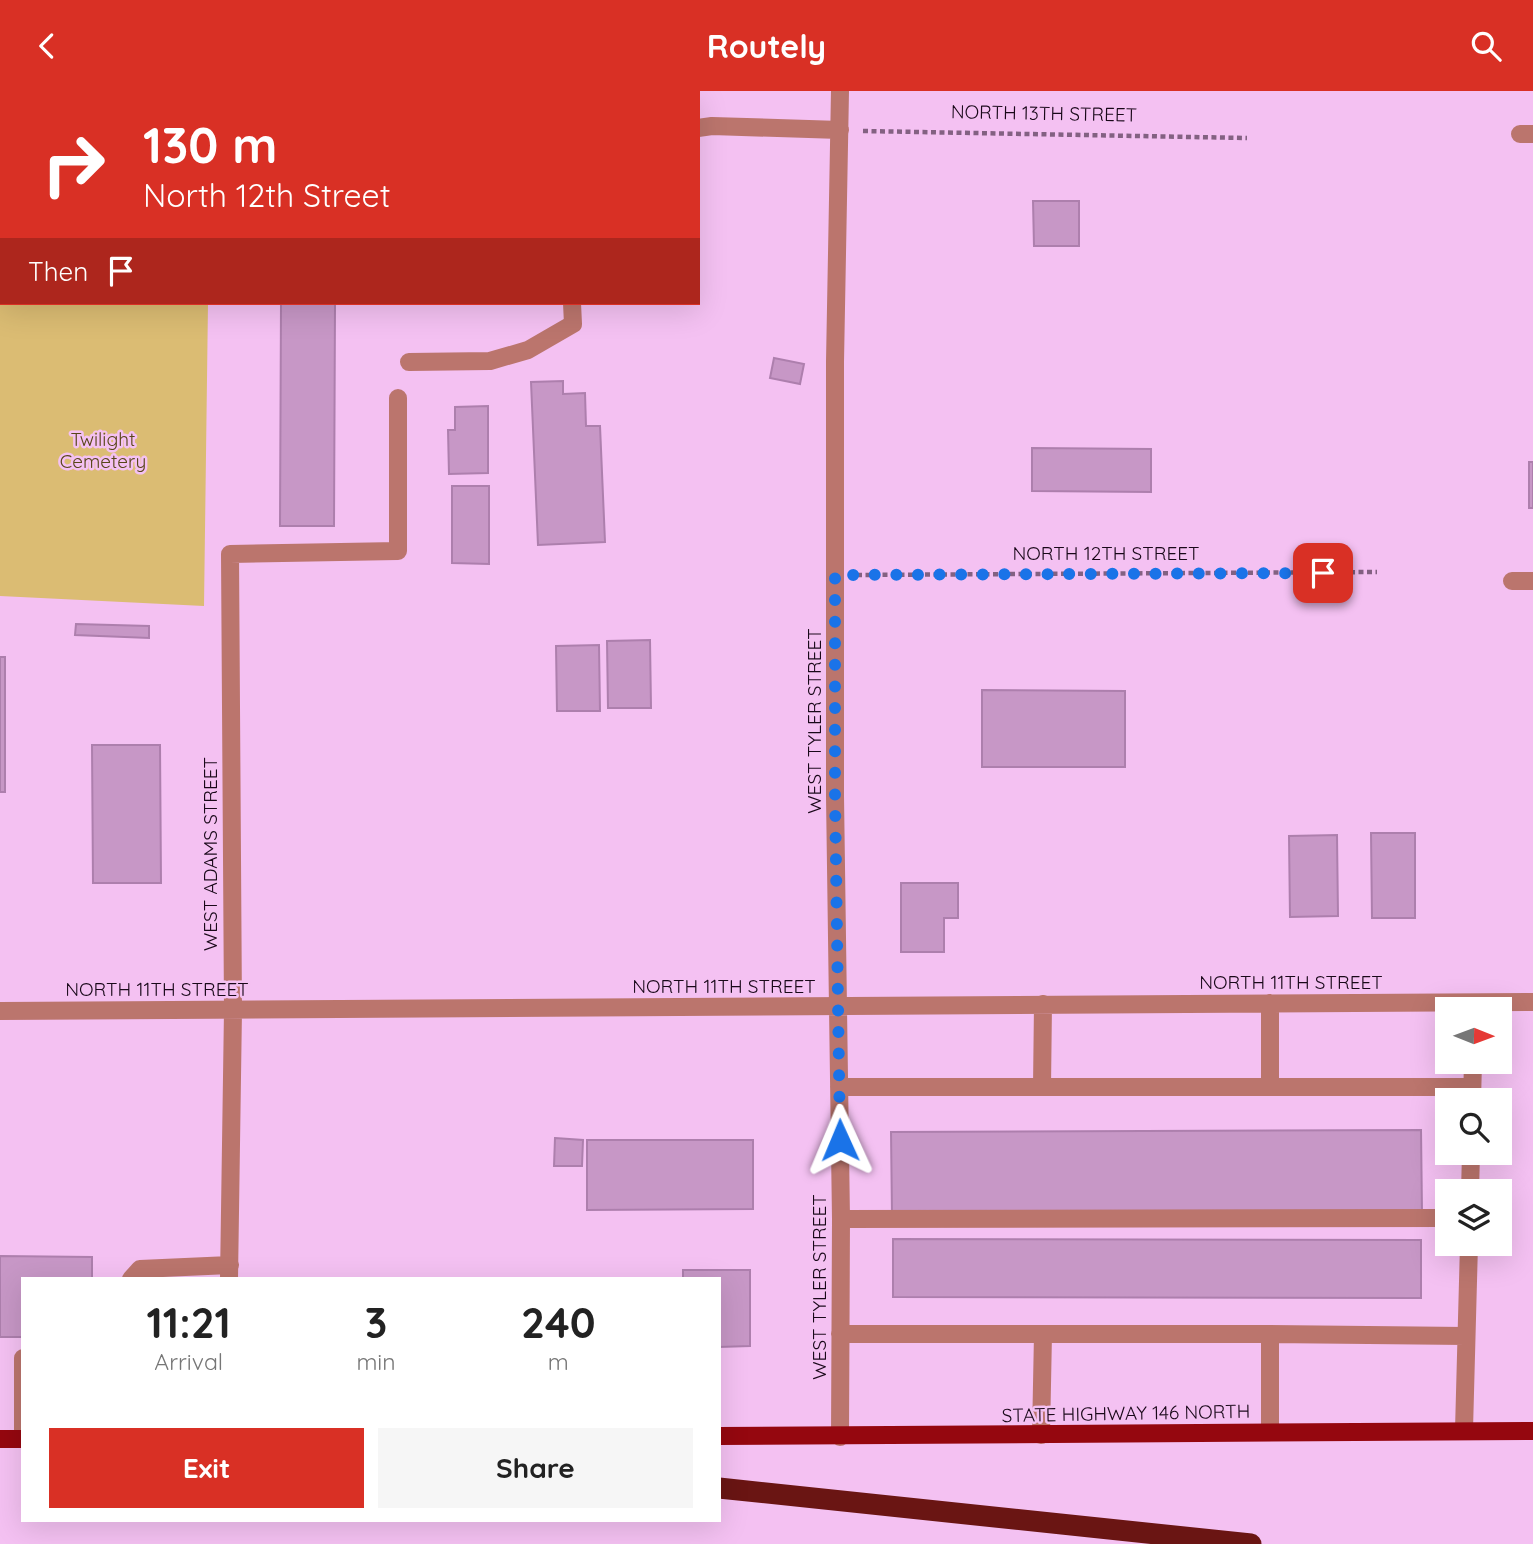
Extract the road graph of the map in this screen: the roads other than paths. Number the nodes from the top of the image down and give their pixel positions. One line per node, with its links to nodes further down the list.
1 (840, 91): 3 (street, WEST TYLER STREET)
2 (700, 128): 3 (street)
3 (840, 130): 14 (street, WEST TYLER STREET)
4 (572, 305): 5 (street)
5 (410, 362)
6 (398, 398): 15 (street, WEST ADAMS STREET)
7 (1512, 581): 8 (street)
8 (1533, 581)
9 (1533, 1002): 11 (street, NORTH 11TH STREET)
10 (1270, 1003): 12 (street, NORTH 11TH STREET); 13 (street, NORTH 11TH STREET); 19 (street)
11 (1512, 1003)
12 (1043, 1004): 14 (street, NORTH 11TH STREET); 18 (street)
13 (1435, 1005)
14 (838, 1006): 15 (street, NORTH 11TH STREET); 17 (street, WEST TYLER STREET)
15 (233, 1010): 16 (street, NORTH 11TH STREET); 24 (street, WEST ADAMS STREET)
16 (0, 1011)
17 (839, 1087): 18 (street); 22 (street, WEST TYLER STREET)
18 (1042, 1087): 19 (street)
19 (1270, 1087): 20 (street)
20 (1435, 1093)
21 (1435, 1218): 22 (street)
22 (841, 1219): 27 (street, WEST TYLER STREET)
23 (1469, 1256): 29 (street)
24 (229, 1272): 25 (street)
25 (133, 1277)
26 (1270, 1333): 28 (street); 29 (street); 32 (street)
27 (840, 1334): 28 (street); 35 (street, WEST TYLER STREET)
28 (1042, 1334): 33 (street)
29 (1466, 1336): 30 (street)
30 (1464, 1430): 31 (main road, STATE HIGHWAY 146 NORTH); 32 (main road, STATE HIGHWAY 146 NORTH)
31 (1533, 1431)
32 (1270, 1432): 33 (main road, STATE HIGHWAY 146 NORTH)
33 (1041, 1435): 35 (main road, STATE HIGHWAY 146 NORTH)
34 (721, 1436): 35 (main road, STATE HIGHWAY 146 NORTH)
35 (840, 1437)
36 (0, 1439): 37 (main road)
37 (21, 1439)
38 (721, 1488): 39 (highway)
39 (1251, 1544)

